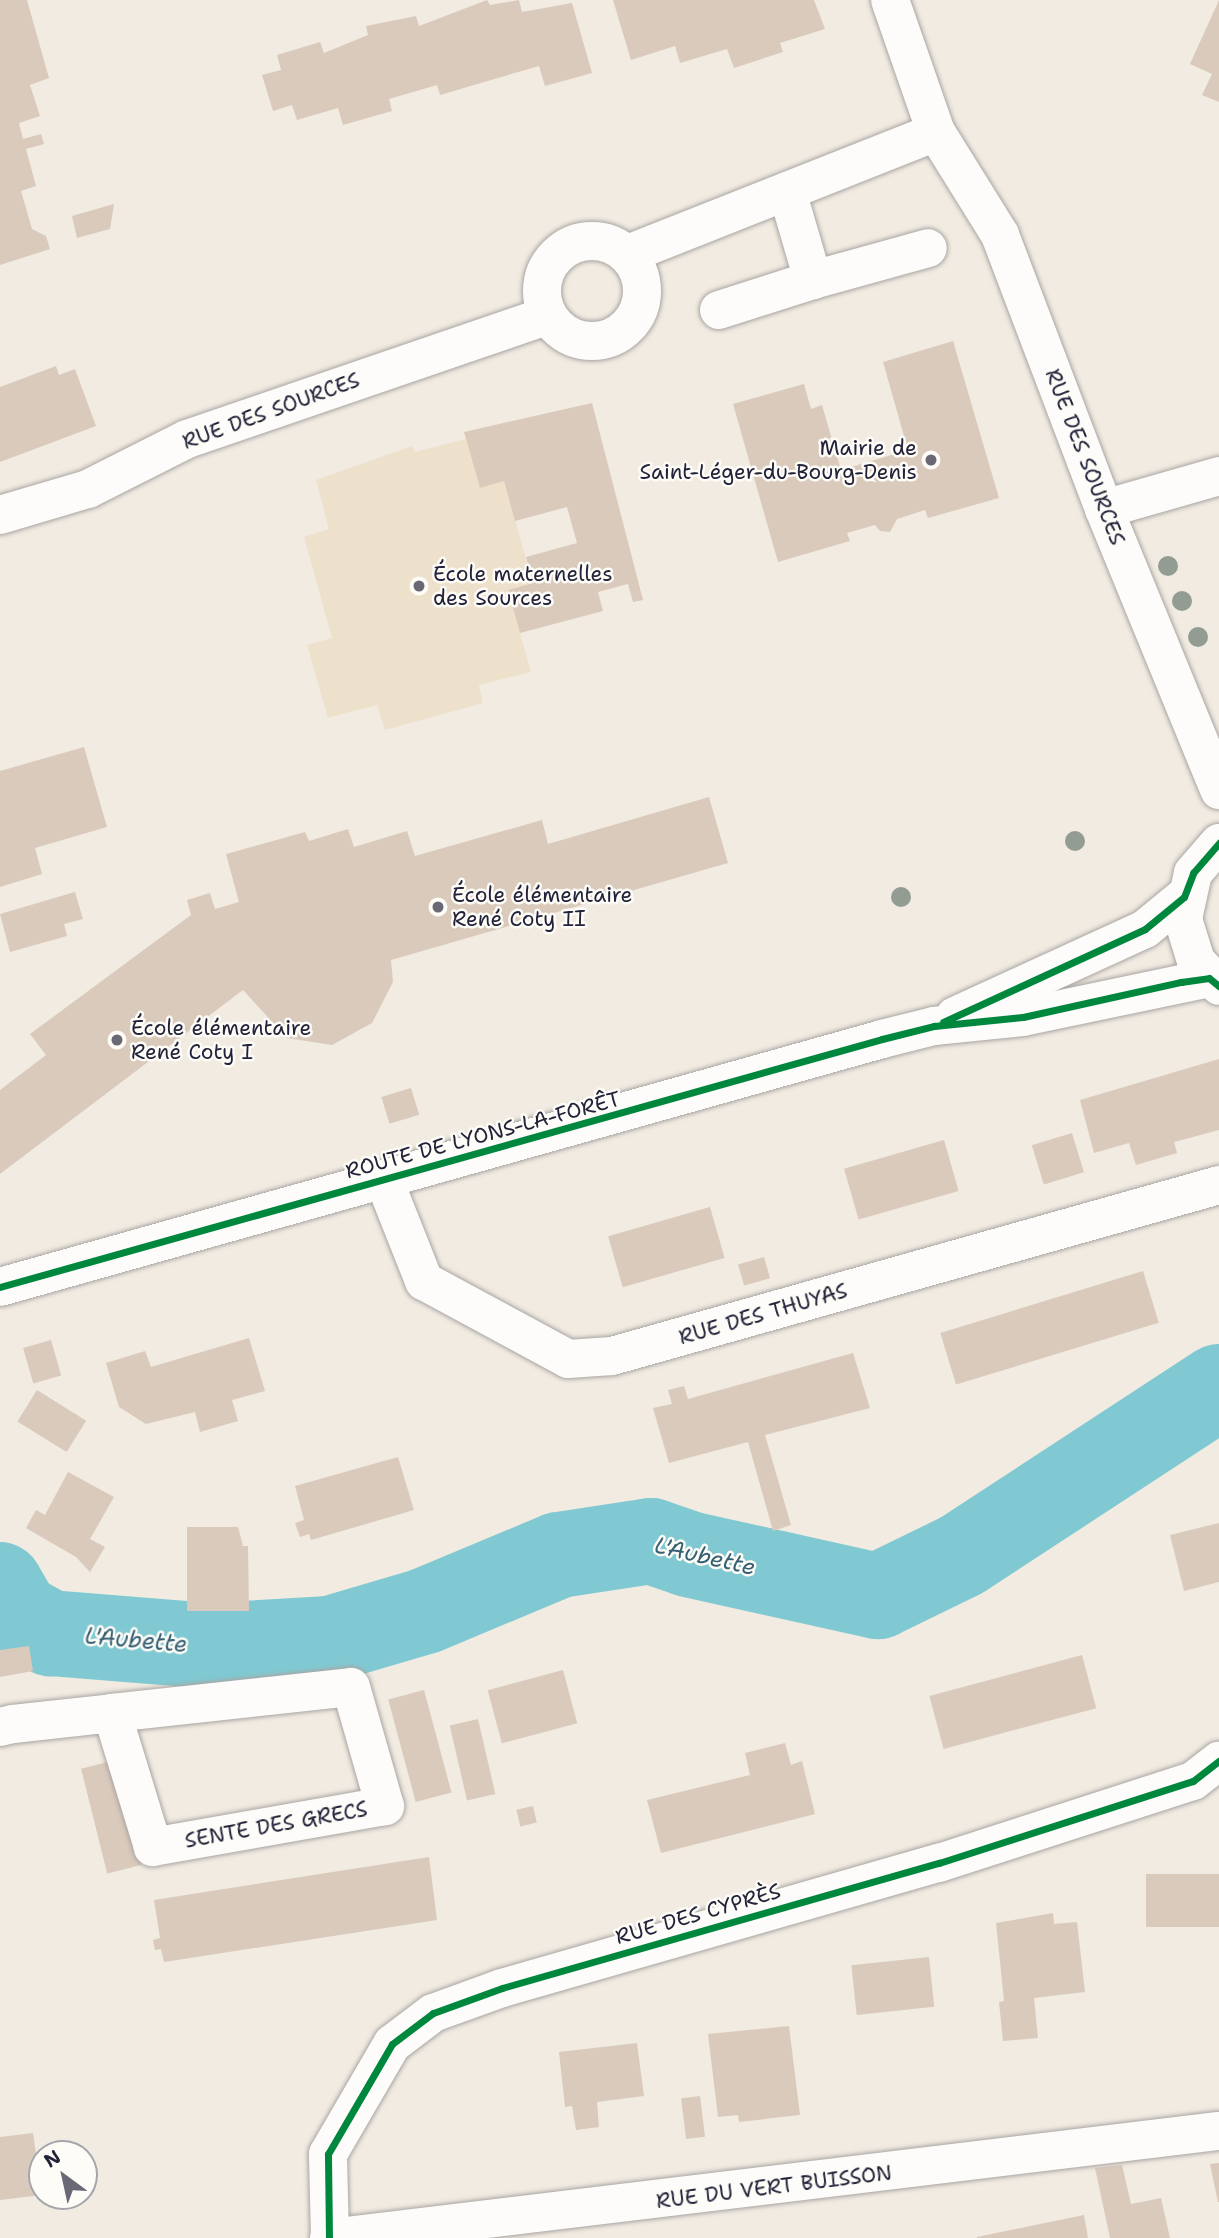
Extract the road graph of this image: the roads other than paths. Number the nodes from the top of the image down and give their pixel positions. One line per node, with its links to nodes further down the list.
1 (890, 0): 2 (street, RUE DES SOURCES)
2 (936, 132): 3 (street); 10 (street, RUE DES SOURCES)
3 (787, 191): 5 (street); 6 (street)
4 (928, 248): 6 (street)
5 (628, 254): 8 (street); 8 (street)
6 (813, 280): 7 (street)
7 (719, 310)
8 (547, 316): 11 (street, RUE DES SOURCES)
9 (1219, 476): 10 (street)
10 (1104, 509): 12 (street, RUE DES SOURCES)
11 (0, 515)
12 (1219, 790)
13 (1219, 843): 14 (street)
14 (1184, 897): 15 (street); 16 (street, ROUTE DE LYONS-LA-FORÊT)
15 (1214, 982): 16 (street, ROUTE DE LYONS-LA-FORÊT)
16 (934, 1026): 17 (street, ROUTE DE LYONS-LA-FORÊT)
17 (384, 1180): 18 (street, RUE DES THUYAS); 19 (street, ROUTE DE LYONS-LA-FORÊT)
18 (1219, 1185)
19 (0, 1287)
20 (112, 1713): 20 (street, SENTE DES GRECS); 21 (street, SENTE DES GRECS)
21 (0, 1727)
22 (1219, 1761): 24 (street, RUE DES CYPRÈS)
23 (1219, 2131): 24 (street, RUE DU VERT BUISSON)
24 (330, 2238)

